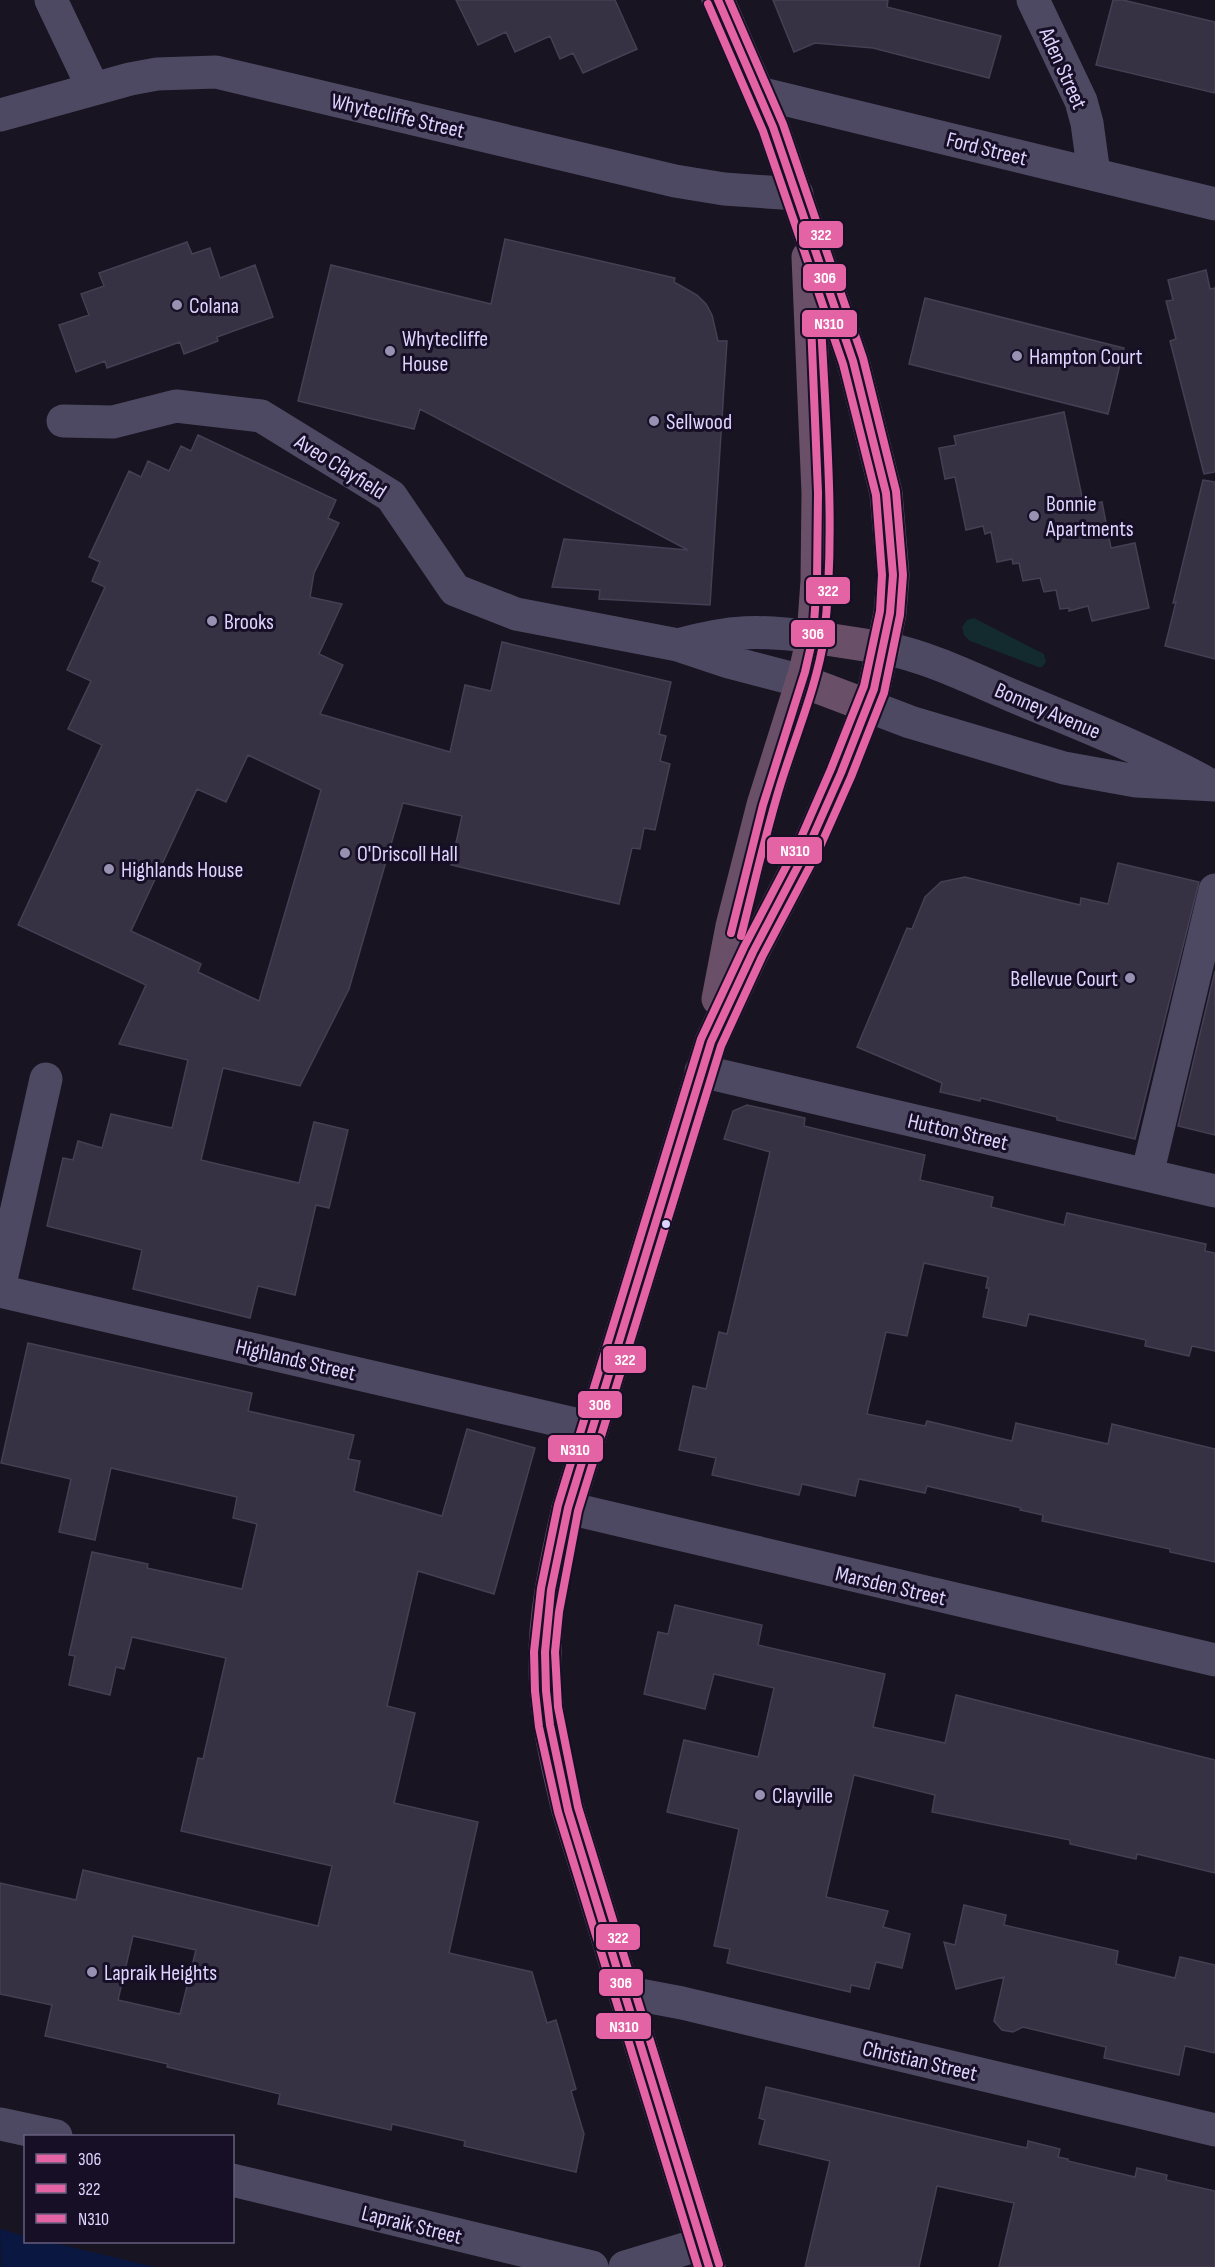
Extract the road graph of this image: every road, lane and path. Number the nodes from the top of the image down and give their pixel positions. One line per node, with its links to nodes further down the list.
1 (51, 0): 4 (street)
2 (718, 0): 5 (highway)
3 (1033, 0): 7 (street, Aden Street)
4 (93, 88): 6 (street, Whytecliffe Street); 9 (street, Whytecliffe Street)
5 (759, 93): 7 (street, Ford Street); 9 (highway)
6 (0, 115)
7 (1094, 174): 8 (street, Ford Street)
8 (1215, 204)
9 (802, 208): 11 (highway); 13 (highway)
10 (63, 421): 12 (street, Aveo Clayfield)
11 (813, 637): 12 (street, Aveo Clayfield); 13 (highway); 14 (highway)
12 (678, 645): 14 (street, Aveo Clayfield)
13 (884, 648): 15 (highway); 16 (street, Bonney Avenue)
14 (802, 681): 15 (highway); 18 (highway)
15 (868, 706): 16 (street, Bonney Avenue); 18 (highway)
16 (1211, 784)
17 (1215, 890): 20 (street)
18 (706, 1056): 20 (street, Hutton Street); 24 (highway)
19 (46, 1079): 22 (street)
20 (1147, 1175): 21 (street, Hutton Street)
21 (1215, 1191)
22 (0, 1284)
23 (0, 1291): 24 (street, Highlands Street)
24 (592, 1428): 25 (highway)
25 (568, 1508): 26 (street, Marsden Street); 27 (highway)
26 (1215, 1660)
27 (624, 1992): 29 (street, Christian Street); 32 (highway)
28 (0, 2124): 30 (street)
29 (1215, 2130)
30 (51, 2135)
31 (234, 2180): 33 (street, Lapraik Street)
32 (705, 2255): 34 (street)
33 (592, 2267)
34 (625, 2267)

